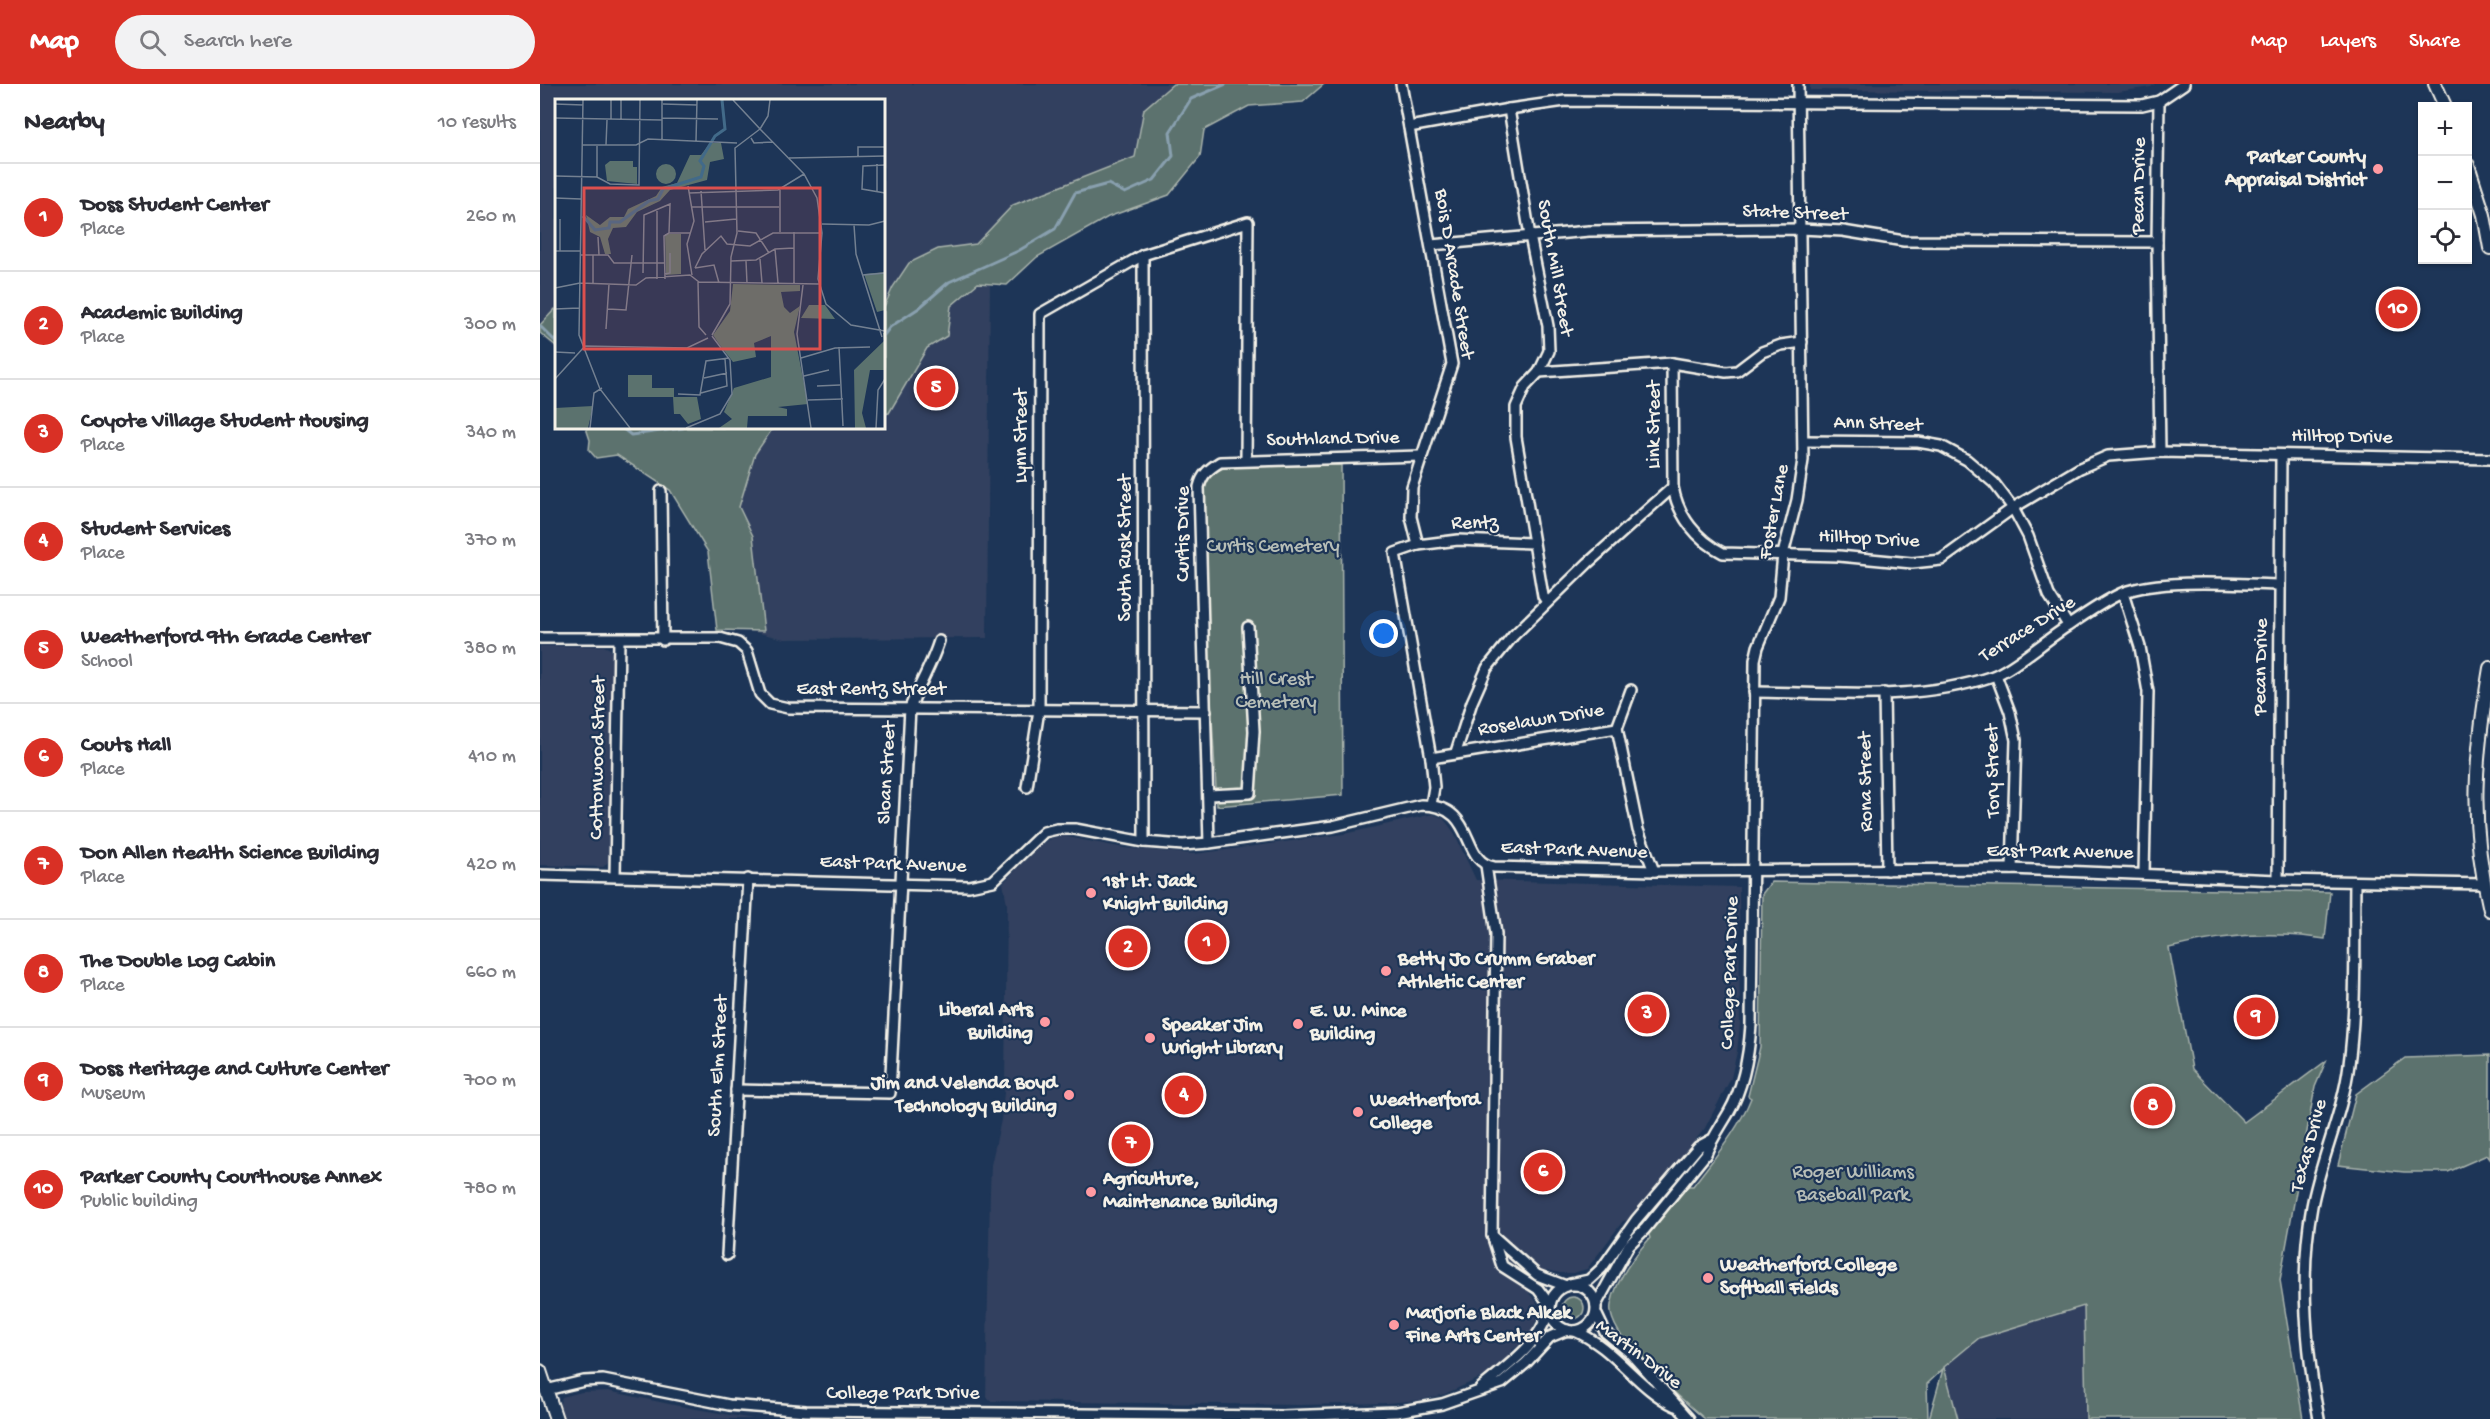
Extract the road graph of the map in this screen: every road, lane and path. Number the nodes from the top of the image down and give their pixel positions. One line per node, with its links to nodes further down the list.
1 (1401, 84): 9 (street, Bois D Arcade Street)
2 (1798, 84): 6 (street, Foster Lane)
3 (2184, 84): 5 (street)
4 (2435, 84): 7 (main road)
5 (2159, 101): 6 (street); 13 (street, Pecan Drive)
6 (1798, 102): 8 (street); 11 (street, Foster Lane)
7 (2443, 102)
8 (1509, 109): 9 (street); 12 (street, South Mill Street)
9 (1409, 127): 14 (street, Bois D Arcade Street)
10 (2472, 178): 15 (main road)
11 (1800, 229): 12 (street, State Street); 13 (street, State Street); 17 (street, Foster Lane)
12 (1530, 236): 14 (street, State Street); 19 (street, South Mill Street)
13 (2157, 242): 21 (street, Pecan Drive)
14 (1431, 245): 23 (street, Bois D Arcade Street)
15 (2490, 248)
16 (1143, 255): 25 (street, Lynn Street); 47 (street, Lynn Street); 48 (street, South Rusk Street)
17 (1802, 342): 18 (street); 20 (street, Foster Lane)
18 (1672, 363): 19 (street); 26 (street, Link Street)
19 (1539, 372): 29 (street, South Mill Street)
20 (1804, 441): 28 (street, Ann Street); 31 (street, Foster Lane)
21 (2160, 452): 22 (street, Hilltop Drive); 28 (street, Hilltop Drive)
22 (2281, 455): 24 (street, Hilltop Drive); 32 (street, Pecan Drive)
23 (1420, 456): 25 (street, Southland Drive); 30 (street, Bois D Arcade Street)
24 (2490, 459)
25 (1246, 460): 49 (street, Curtis Drive)
26 (1673, 487): 31 (street, Hilltop Drive); 34 (street)
27 (660, 491): 39 (street)
28 (2013, 508): 31 (street, Hilltop Drive); 35 (street, Ann Street)
29 (1532, 543): 30 (street, Rentz); 34 (street, South Mill Street)
30 (1418, 544): 52 (street)
31 (1783, 555): 44 (street, Foster Lane)
32 (2280, 585): 33 (street, Terrace Drive); 67 (street, Pecan Drive)
33 (2123, 593): 35 (street, Terrace Drive); 63 (street)
34 (1547, 602): 51 (street)
35 (2068, 625): 42 (street, Terrace Drive)
36 (1248, 627): 54 (street)
37 (540, 638): 38 (street, East Rentz Street)
38 (619, 640): 39 (street, East Rentz Street); 65 (street, Cottonwood Street)
39 (663, 640): 46 (street, East Rentz Street)
40 (939, 641): 46 (street, Sloan Street)
41 (2490, 669): 70 (main road)
42 (1996, 675): 45 (street, Terrace Drive); 59 (street, Tory Street)
43 (1631, 690): 50 (street)
44 (1754, 692): 45 (street, Terrace Drive); 60 (street, Foster Lane)
45 (1884, 693): 61 (street, Rona Street)
46 (910, 708): 47 (street, East Rentz Street); 69 (street, Sloan Street)
47 (1039, 710): 48 (street, East Rentz Street); 53 (street, Lynn Street)
48 (1144, 711): 49 (street, East Rentz Street); 56 (street, South Rusk Street)
49 (1206, 711): 54 (street, Curtis Drive)
50 (1617, 728): 51 (street, Roselawn Drive); 62 (street, Roselawn Drive)
51 (1456, 752): 52 (street, Roselawn Drive)
52 (1431, 758): 55 (street)
53 (1027, 787)
54 (1208, 795): 57 (street, Curtis Drive)
55 (1431, 805): 57 (street, East Park Avenue); 58 (street, East Park Avenue)
56 (1144, 842): 57 (street, East Park Avenue); 69 (street, East Park Avenue)
57 (1209, 843)
58 (1486, 865): 62 (street, East Park Avenue); 74 (street)
59 (2012, 869): 61 (street, East Park Avenue); 63 (street, East Park Avenue)
60 (1752, 870): 61 (street, East Park Avenue); 62 (street, East Park Avenue); 73 (street, College Park Drive)
61 (1887, 870)
62 (1654, 871)
63 (2144, 873): 67 (street, East Park Avenue)
64 (540, 875): 65 (street, East Park Avenue)
65 (615, 876): 66 (street, East Park Avenue)
66 (748, 879): 69 (street, East Park Avenue); 72 (street, South Elm Street)
67 (2278, 880): 68 (street, East Park Avenue)
68 (2355, 882): 70 (street, East Park Avenue); 86 (street, Texas Drive)
69 (900, 883): 72 (street, Sloan Street)
70 (2484, 884): 71 (main road)
71 (2490, 910)
72 (736, 1090): 75 (street, South Elm Street)
73 (1711, 1140): 76 (street, College Park Drive); 78 (street, College Park Drive)
74 (1492, 1235): 76 (street); 77 (street)
75 (726, 1256)
76 (1568, 1285): 77 (street); 78 (street)
77 (1550, 1308): 79 (street); 81 (street, College Park Drive)
78 (1596, 1309): 79 (street); 83 (street, Martin Drive)
79 (1571, 1330): 81 (street, College Park Drive); 83 (street, Martin Drive)
80 (540, 1371): 82 (main road)
81 (1477, 1391): 82 (street, College Park Drive)
82 (543, 1392): 84 (main road)
83 (1680, 1408): 85 (street, Martin Drive)
84 (556, 1419)
85 (1689, 1419)
86 (2319, 1419)

